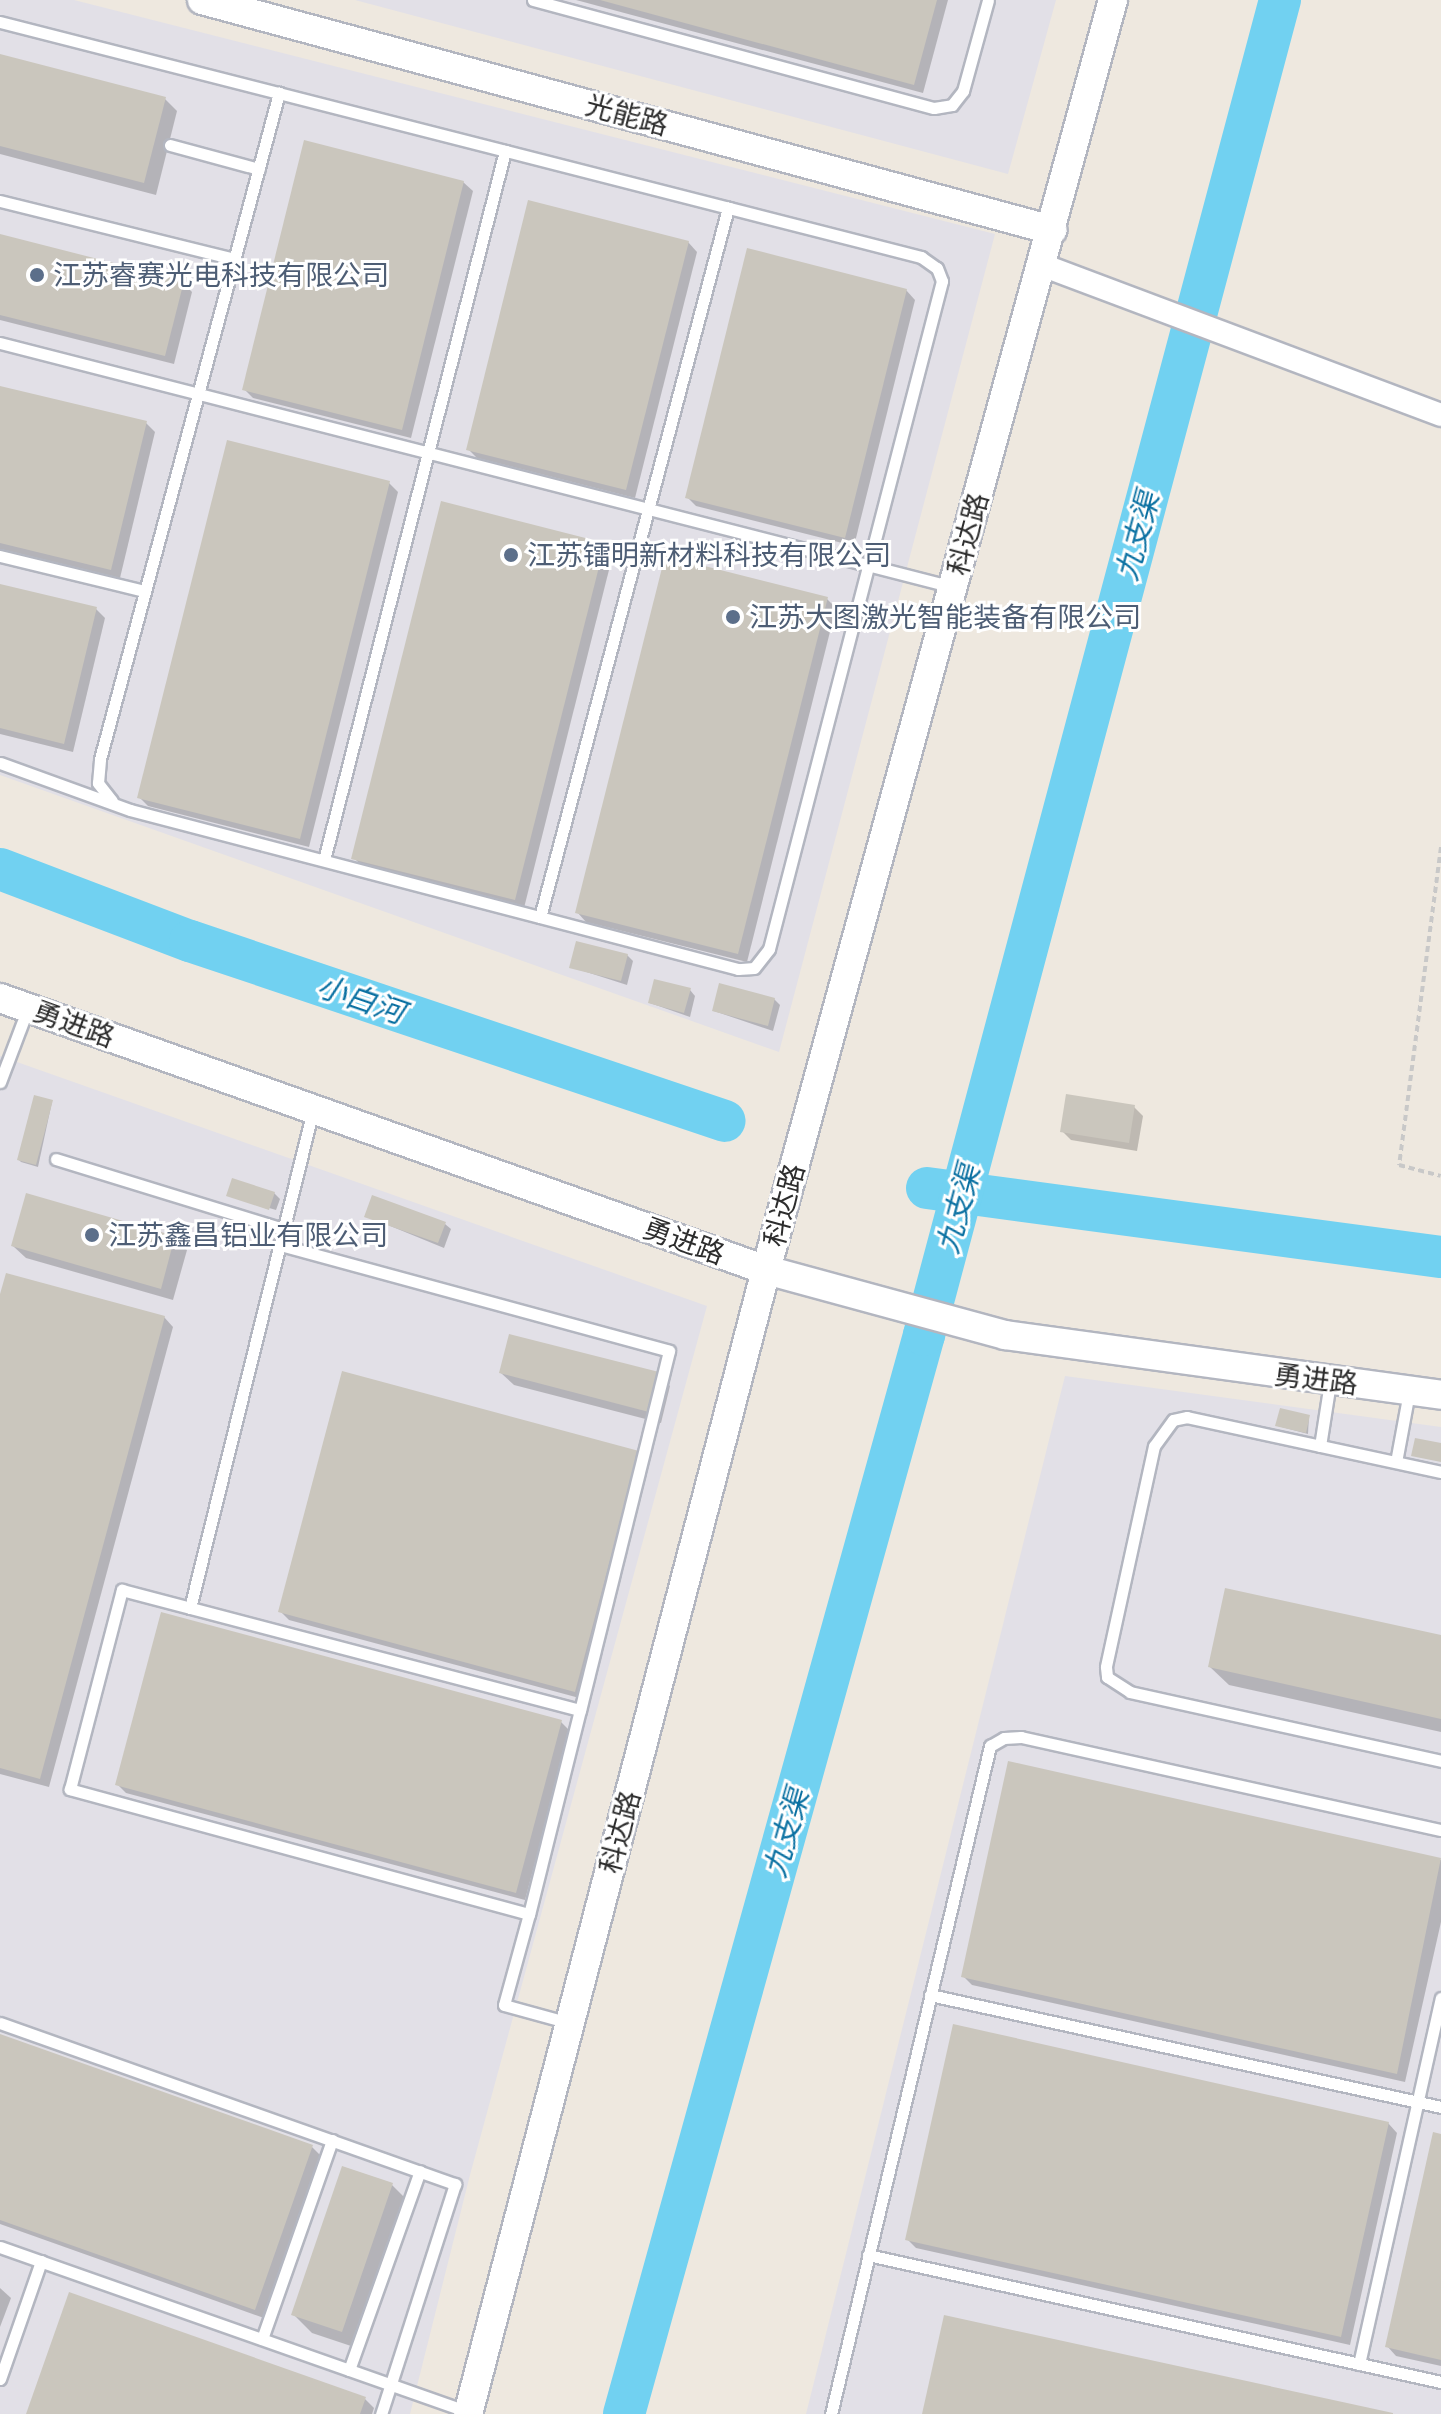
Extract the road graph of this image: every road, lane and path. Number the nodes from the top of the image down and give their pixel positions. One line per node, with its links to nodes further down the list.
1 (202, 0): 12 (street, 光能路)
2 (533, 0): 3 (lane)
3 (988, 0)
4 (1113, 0): 12 (street, 科达路)
5 (0, 22): 6 (lane)
6 (279, 93): 8 (lane); 9 (lane)
7 (170, 145): 9 (lane)
8 (505, 151): 11 (lane); 18 (lane)
9 (259, 169): 13 (lane)
10 (0, 201): 13 (lane)
11 (728, 208): 19 (lane); 21 (lane)
12 (1052, 230): 14 (street, 科达路)
13 (234, 259): 16 (lane)
14 (1042, 265): 17 (street); 22 (street, 科达路)
15 (0, 343): 16 (lane)
16 (198, 394): 18 (lane); 23 (lane)
17 (1441, 415)
18 (428, 453): 19 (lane); 27 (lane)
19 (648, 509): 21 (lane); 28 (lane)
20 (0, 556): 23 (lane)
21 (868, 565): 22 (lane); 28 (lane)
22 (954, 587): 37 (street, 科达路)
23 (145, 591): 25 (lane)
24 (0, 763): 25 (lane)
25 (113, 802): 27 (lane)
26 (1441, 847): 34 (path)
27 (324, 860): 28 (lane)
28 (540, 917)
29 (0, 998): 30 (street, 勇进路)
30 (28, 1008): 31 (lane); 32 (street, 勇进路)
31 (0, 1082)
32 (313, 1109): 35 (lane); 37 (street, 勇进路)
33 (56, 1159): 35 (lane)
34 (1441, 1176)
35 (284, 1229): 36 (lane)
36 (280, 1245): 44 (lane); 45 (lane)
37 (766, 1270): 38 (street, 勇进路); 52 (street, 科达路)
38 (1330, 1381): 39 (street, 勇进路); 41 (lane)
39 (1410, 1391): 40 (street, 勇进路); 42 (lane)
40 (1441, 1395)
41 (1320, 1446): 42 (lane); 46 (lane)
42 (1396, 1462): 43 (lane)
43 (1441, 1472)
44 (190, 1608): 45 (lane); 48 (lane)
45 (580, 1710): 48 (lane)
46 (1441, 1761)
47 (1441, 1830): 49 (lane)
48 (529, 1914): 52 (lane)
49 (930, 1995): 53 (lane); 58 (lane)
50 (1441, 1998): 53 (lane)
51 (0, 2023): 55 (lane)
52 (570, 2023): 66 (street, 科达路)
53 (1418, 2102): 54 (lane); 61 (lane)
54 (1441, 2107)
55 (332, 2140): 56 (lane); 60 (lane)
56 (420, 2171): 62 (lane); 65 (lane)
57 (0, 2247): 59 (lane)
58 (868, 2255): 61 (lane); 68 (lane)
59 (41, 2261): 60 (lane); 63 (lane)
60 (262, 2339): 62 (lane)
61 (1359, 2364): 64 (lane)
62 (349, 2370): 65 (lane)
63 (0, 2379)
64 (1441, 2382)
65 (391, 2385): 66 (lane); 67 (lane)
66 (468, 2413)
67 (381, 2414)
68 (831, 2414)

